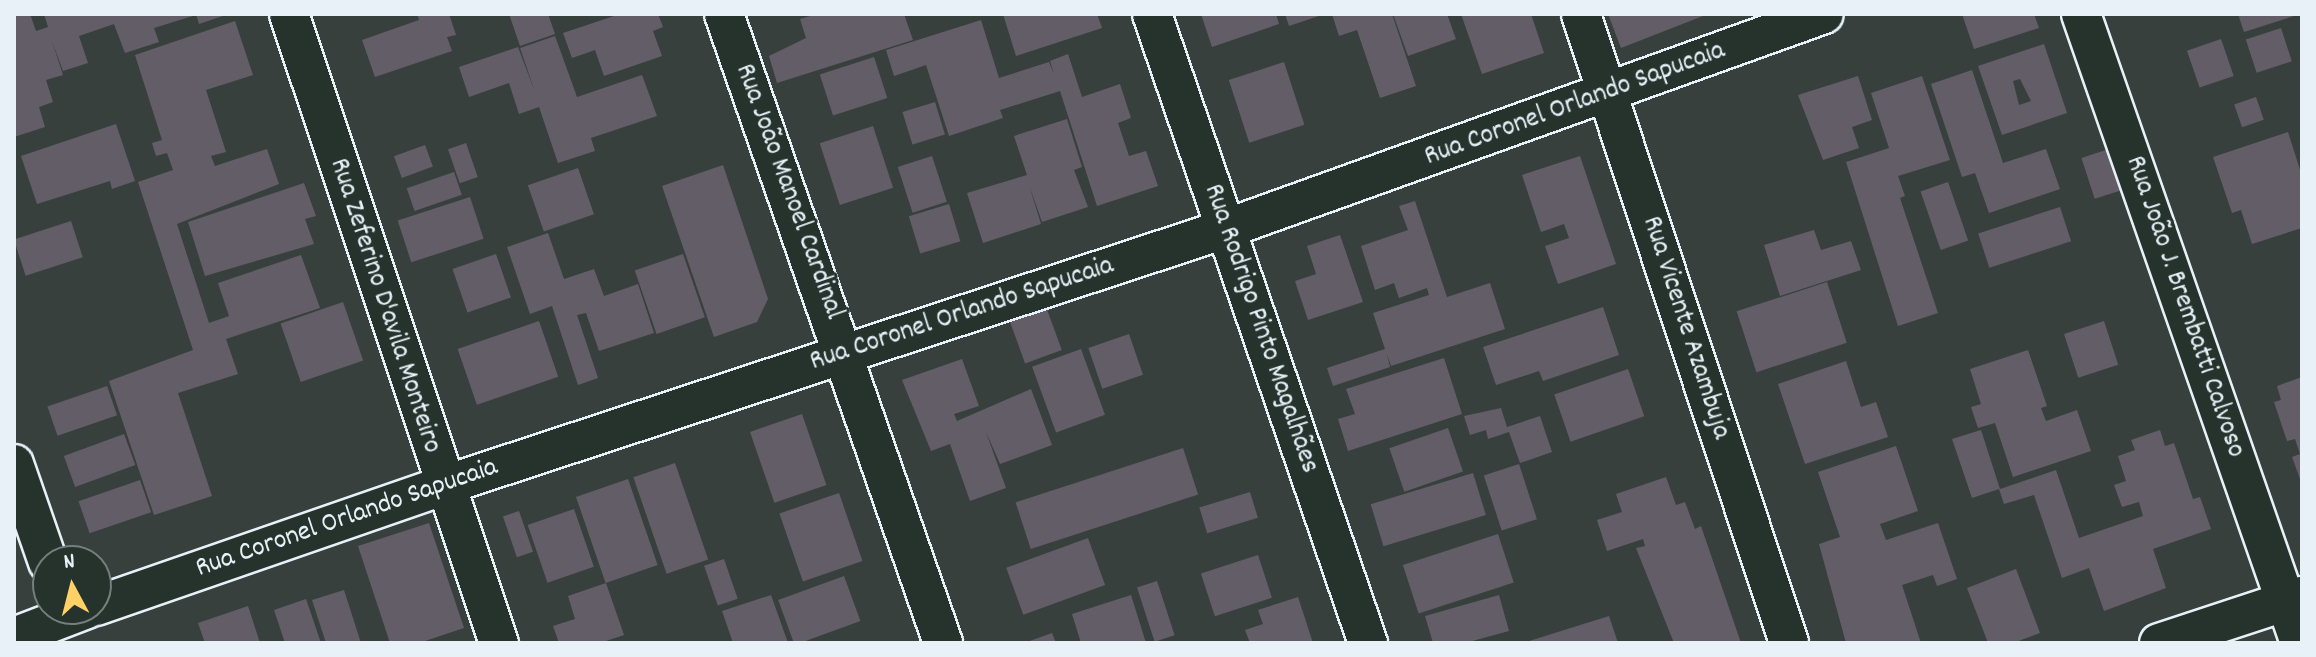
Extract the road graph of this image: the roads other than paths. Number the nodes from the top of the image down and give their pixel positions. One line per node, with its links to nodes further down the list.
1 (289, 14): 11 (street, Rua Zeferino D'avila Monteiro)
2 (724, 14): 9 (street, Rua João Manoel Cardinal)
3 (1152, 14): 8 (street, Rua Rodrigo Pinto Magalhães)
4 (1581, 14): 7 (street, Rua Vicente Azambuja)
5 (1824, 14): 7 (street, Rua Coronel Orlando Sapucaia)
6 (2081, 14): 13 (street, Rua João J. Brembatti Calvoso)
7 (1609, 95): 8 (street, Rua Coronel Orlando Sapucaia); 20 (street, Rua Vicente Azambuja)
8 (1225, 229): 9 (street, Rua Coronel Orlando Sapucaia); 19 (street, Rua Rodrigo Pinto Magalhães)
9 (845, 353): 11 (street, Rua Coronel Orlando Sapucaia); 18 (street, Rua João Manoel Cardinal)
10 (14, 464): 12 (street)
11 (442, 486): 14 (street, Rua Coronel Orlando Sapucaia); 17 (street, Rua Zeferino D'avila Monteiro)
12 (42, 545)
13 (2294, 598): 21 (street); 22 (street, Rua João J. Brembatti Calvoso)
14 (112, 605)
15 (52, 625): 16 (street, Rua Coronel Orlando Sapucaia)
16 (14, 637)
17 (499, 643)
18 (943, 643)
19 (1368, 643)
20 (1789, 643)
21 (2159, 643)
22 (2300, 643)

